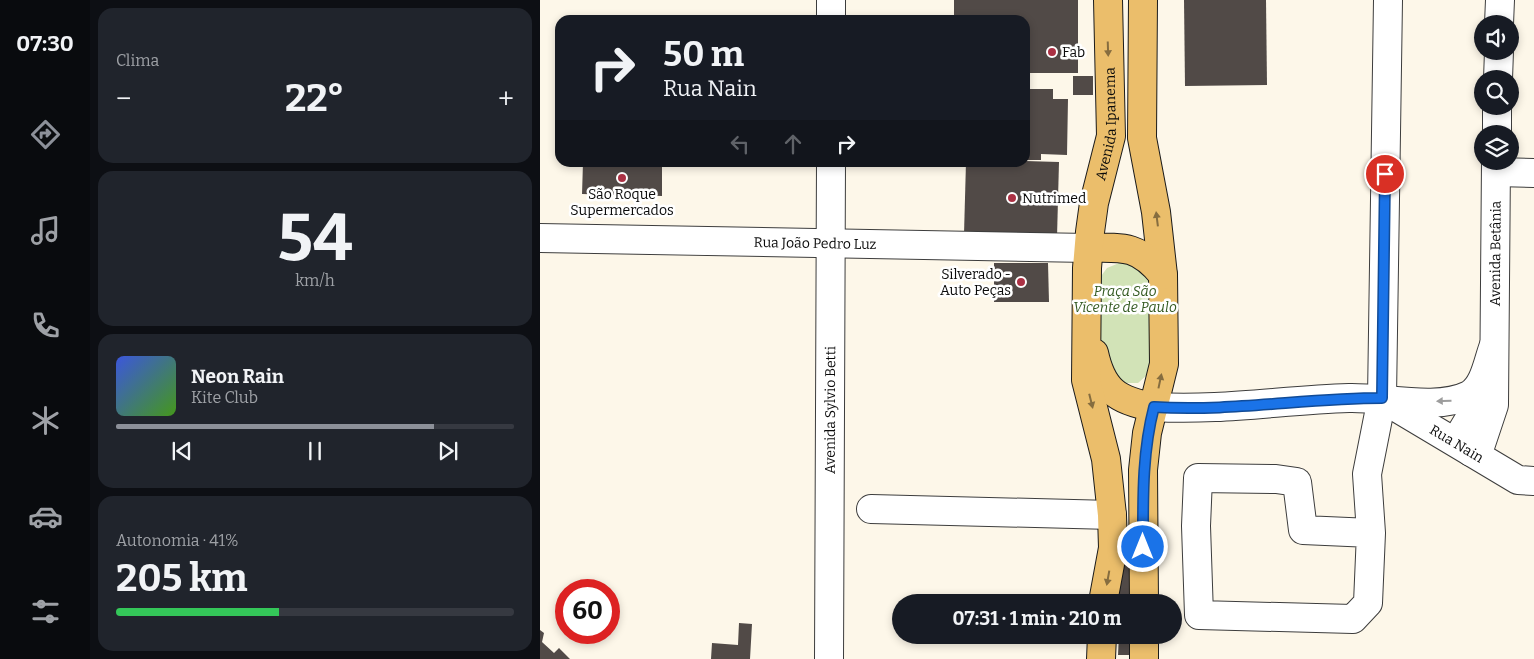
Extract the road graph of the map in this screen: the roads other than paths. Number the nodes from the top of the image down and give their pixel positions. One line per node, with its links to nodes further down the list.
1 (831, 0): 6 (street)
2 (1108, 0): 14 (main road, Avenida Ipanema, one-way to 14)
3 (1143, 0): 15 (main road, one-way to 3)
4 (1388, 0): 18 (street)
5 (1500, 0): 7 (street)
6 (831, 15)
7 (1500, 15)
8 (831, 167): 13 (street, Avenida Sylvio Betti)
9 (1496, 170): 17 (street, Avenida Betânia)
10 (1518, 170): 11 (street)
11 (1534, 173)
12 (540, 238): 13 (street, Rua João Pedro Luz)
13 (831, 244): 14 (street, Rua João Pedro Luz); 30 (street, Avenida Sylvio Betti)
14 (1089, 248): 15 (main road); 16 (main road, Avenida Ipanema)
15 (1163, 276): 20 (main road, one-way to 15)
16 (1087, 292): 20 (main road); 24 (main road, Avenida Ipanema, one-way to 24)
17 (1494, 345): 18 (street, Rua Nain, one-way to 18); 19 (street, Avenida Betânia); 21 (street, Avenida Betânia)
18 (1382, 398): 20 (street, Rua Nain); 21 (street, Rua Nain); 25 (street)
19 (1494, 404): 21 (street, Avenida Betânia); 22 (street, Avenida Betânia)
20 (1154, 407): 27 (main road)
21 (1463, 447): 22 (street, Rua Nain)
22 (1526, 481)
23 (871, 509): 24 (street)
24 (1112, 515): 26 (main road, Avenida Ipanema, one-way to 26)
25 (1371, 533): 25 (street)
26 (1104, 594)
27 (1144, 594)
28 (1102, 644): 31 (main road)
29 (1144, 644): 32 (main road)
30 (829, 659)
31 (1101, 659)
32 (1144, 659)

